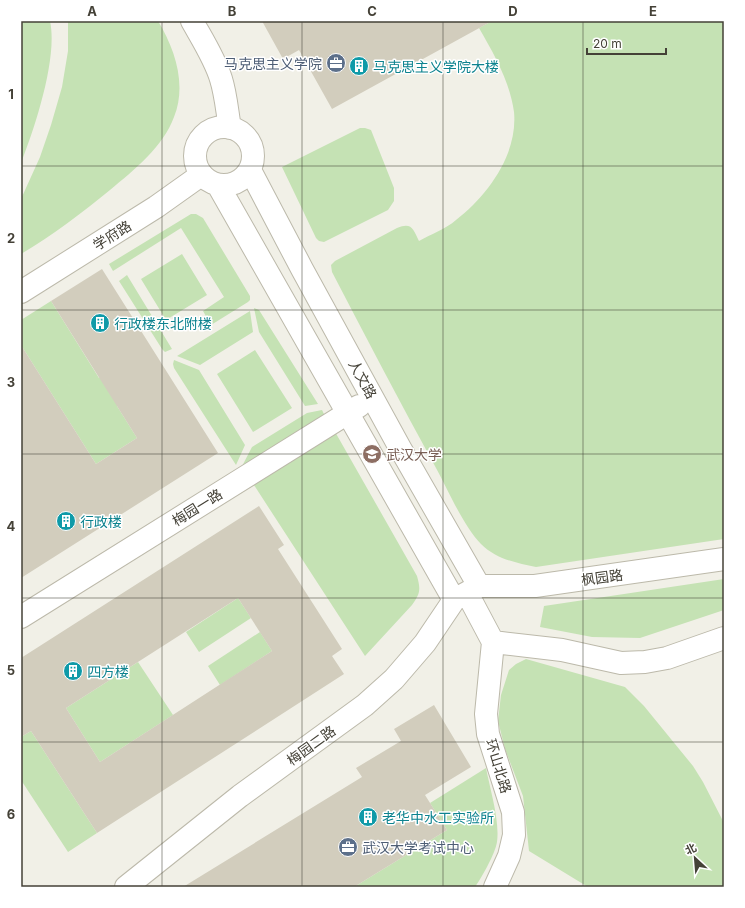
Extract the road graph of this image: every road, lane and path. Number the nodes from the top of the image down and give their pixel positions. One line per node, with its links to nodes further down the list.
1 (192, 21): 2 (street)
2 (230, 128): 3 (street); 4 (street)
3 (250, 170): 4 (street); 6 (street, 人文路)
4 (209, 180): 5 (street, 学府路); 7 (street)
5 (21, 292)
6 (373, 398): 7 (street, 梅园一路); 9 (street, 人文路)
7 (348, 414): 9 (street); 10 (street, 梅园一路)
8 (724, 559): 9 (street, 枫园路)
9 (467, 593): 12 (street); 13 (street, 梅园二路)
10 (21, 617)
11 (724, 638): 12 (street)
12 (493, 642): 14 (street, 环山北路)
13 (126, 887)
14 (495, 887)

